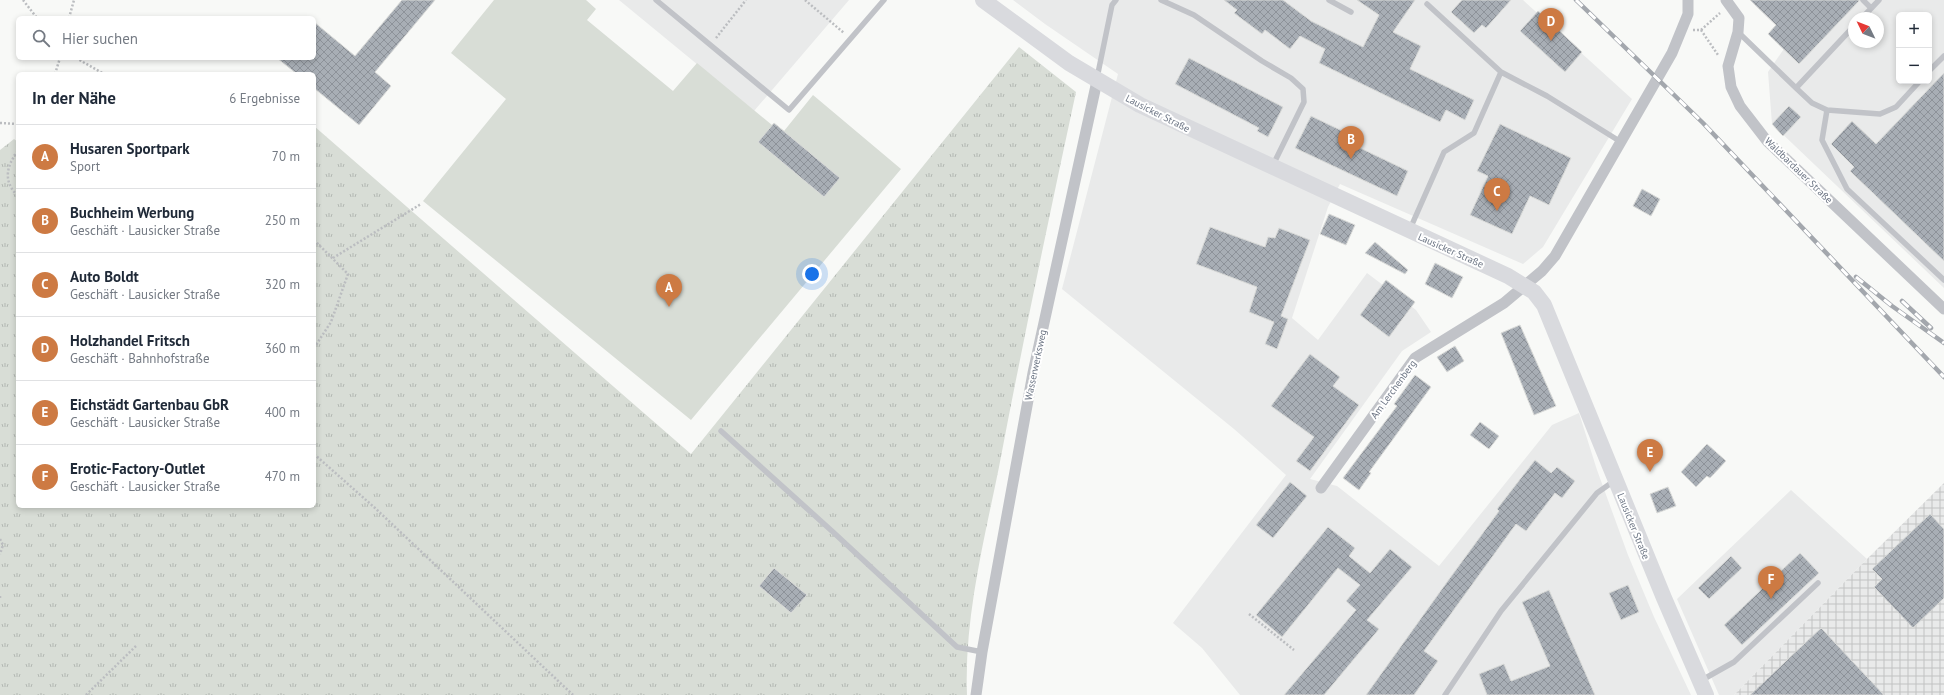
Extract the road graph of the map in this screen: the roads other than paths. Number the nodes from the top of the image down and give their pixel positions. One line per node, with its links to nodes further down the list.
1 (656, 0): 2 (lane)
2 (884, 0)
3 (1116, 0): 20 (lane)
4 (1161, 0): 25 (lane)
5 (1330, 0): 13 (lane)
6 (1688, 0): 24 (street, Am Lerchenberg)
7 (1862, 0): 12 (lane)
8 (1879, 0): 12 (lane)
9 (985, 1): 20 (main road, Lausicker Straße)
10 (1729, 2): 15 (street, Waldbardauer Straße)
11 (1427, 4): 19 (lane)
12 (1871, 8): 14 (lane)
13 (1351, 12)
14 (1867, 12)
15 (1738, 32): 22 (lane); 29 (street, Waldbardauer Straße)
16 (1848, 32): 22 (lane)
17 (1944, 56): 18 (lane)
18 (1932, 69)
19 (1501, 72): 24 (lane); 26 (lane)
20 (1097, 81): 25 (main road, Lausicker Straße); 34 (street, Wasserwerksweg)
21 (1917, 84): 23 (lane)
22 (1796, 88): 23 (lane)
23 (1827, 110): 27 (lane)
24 (1622, 142): 28 (street, Am Lerchenberg)
25 (1272, 167): 26 (main road, Lausicker Straße)
26 (1409, 231): 28 (main road, Lausicker Straße)
27 (1944, 280)
28 (1526, 286): 31 (main road, Lausicker Straße); 32 (street, Am Lerchenberg)
29 (1944, 309)
30 (721, 431): 34 (lane)
31 (1616, 480): 35 (main road, Lausicker Straße); 37 (lane)
32 (1321, 488)
33 (1818, 583): 35 (lane)
34 (982, 652): 36 (street, Wasserwerksweg)
35 (1703, 688)
36 (976, 695)
37 (1445, 695)

